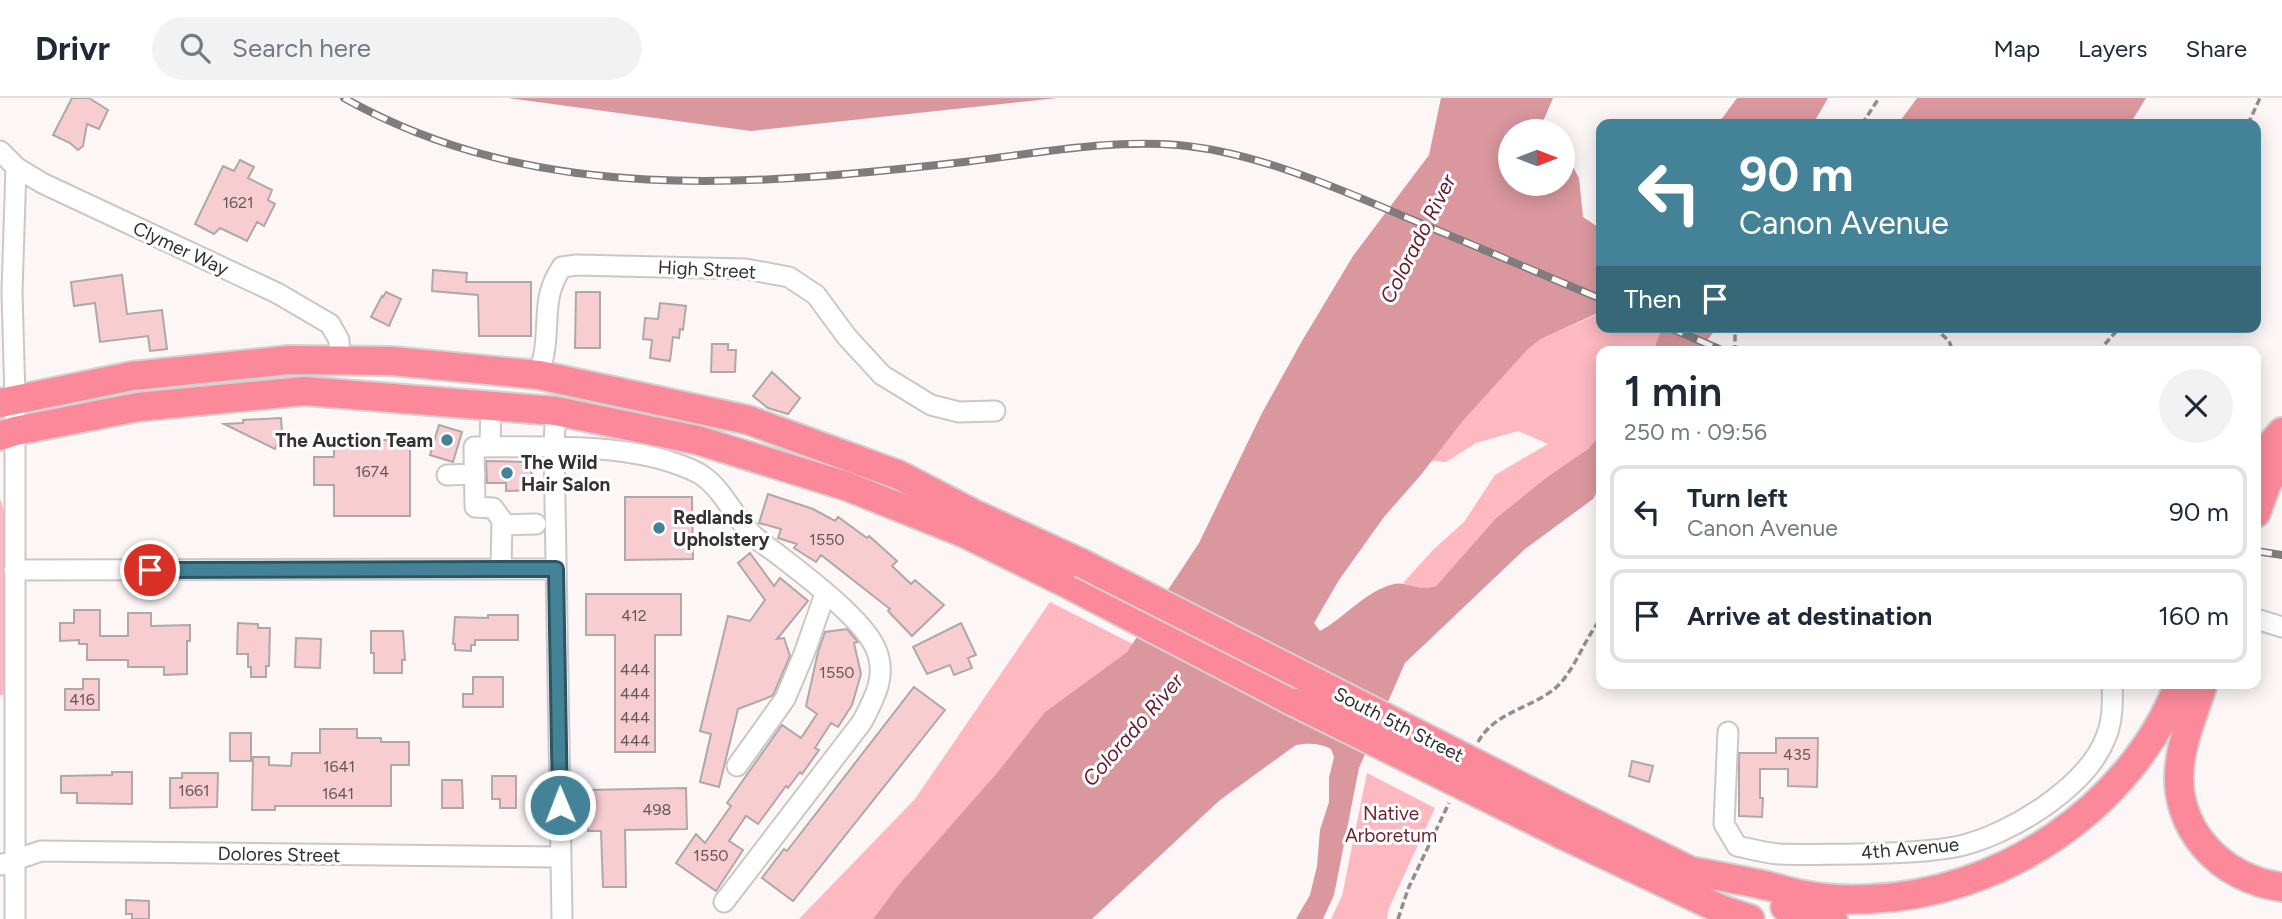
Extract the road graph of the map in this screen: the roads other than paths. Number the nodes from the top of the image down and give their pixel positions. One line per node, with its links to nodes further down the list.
1 (0, 151): 2 (street, Clymer Way)
2 (16, 167): 4 (street, Clymer Way); 7 (street)
3 (289, 360): 4 (highway); 7 (highway); 11 (highway)
4 (340, 361): 5 (highway)
5 (539, 375): 6 (highway); 10 (street, High Street); 17 (highway)
6 (304, 391): 8 (highway); 11 (highway)
7 (7, 401): 11 (street)
8 (491, 405): 9 (highway); 12 (street)
9 (556, 411): 13 (street); 17 (highway); 19 (highway)
10 (995, 411)
11 (7, 433): 24 (street)
12 (490, 447): 13 (street); 15 (street)
13 (554, 448): 23 (street); 25 (street)
14 (2271, 451): 18 (highway)
15 (475, 474): 16 (street); 21 (street)
16 (447, 475)
17 (899, 475): 19 (highway)
18 (2261, 500)
19 (968, 523): 33 (highway, South 5th Street, bridge)
20 (536, 524): 21 (street)
21 (502, 525): 22 (street)
22 (501, 569): 23 (street); 24 (street)
23 (556, 569): 34 (street)
24 (14, 570): 35 (street)
25 (825, 594): 32 (street); 38 (street)
26 (2261, 620): 27 (street)
27 (2282, 626)
28 (2112, 689): 31 (street, 4th Avenue)
29 (2177, 689): 36 (highway)
30 (2202, 689): 37 (highway)
31 (1728, 732)
32 (737, 766)
33 (1566, 823): 36 (highway, South 5th Street); 39 (highway, South 5th Street)
34 (560, 858): 35 (street, Dolores Street); 41 (street)
35 (7, 863): 40 (street)
36 (1685, 870): 42 (highway, South 5th Street)
37 (2282, 887)
38 (724, 902)
39 (1745, 918)
40 (15, 919)
41 (562, 919)
42 (1833, 919)

